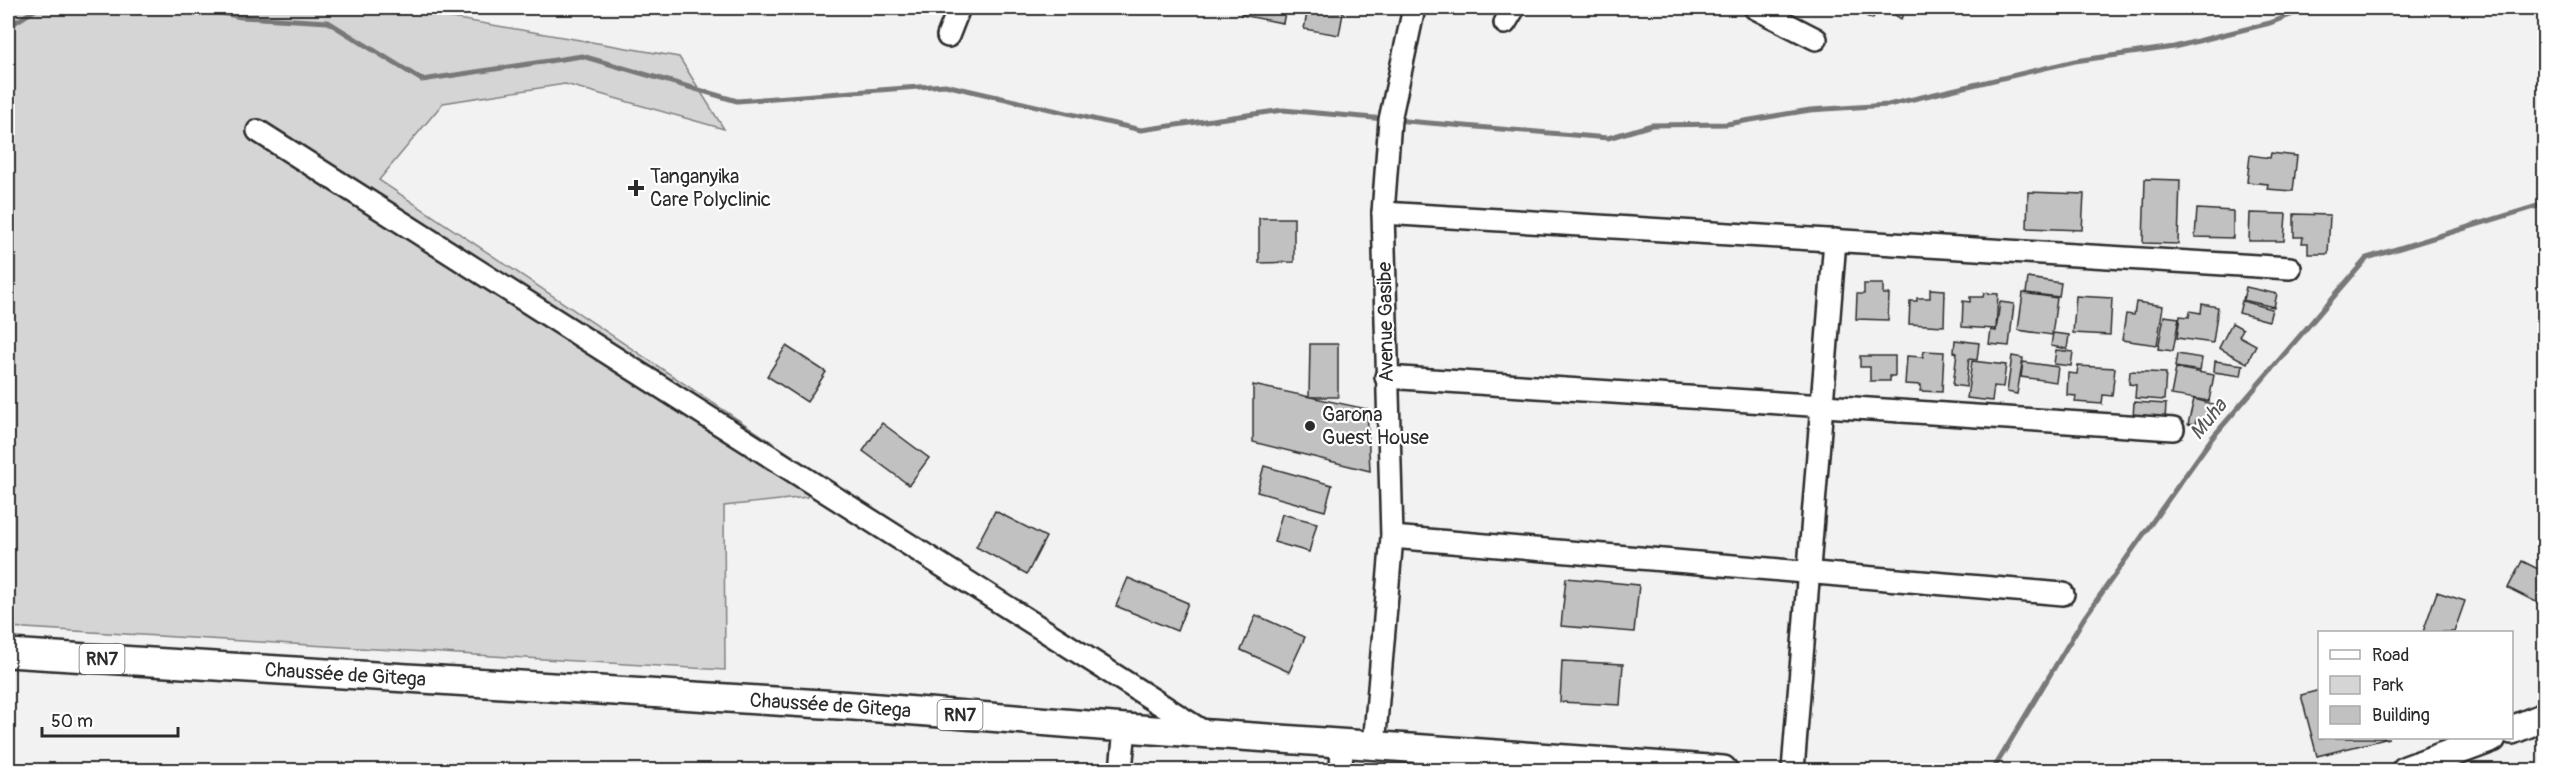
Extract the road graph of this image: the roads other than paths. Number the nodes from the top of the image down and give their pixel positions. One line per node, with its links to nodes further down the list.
1 (959, 8): 4 (street)
2 (1414, 8): 7 (street, Avenue Gasibe)
3 (1755, 8): 5 (street)
4 (948, 36)
5 (1816, 39)
6 (258, 131): 20 (street)
7 (1383, 213): 8 (street); 10 (street, Avenue Gasibe)
8 (1835, 240): 9 (street); 11 (street)
9 (2290, 268)
10 (1386, 377): 11 (street); 13 (street, Avenue Gasibe)
11 (1823, 404): 12 (street); 14 (street)
12 (2173, 429)
13 (1392, 537): 14 (street); 23 (street, Avenue Gasibe)
14 (1808, 573): 15 (street); 27 (street)
15 (2063, 594)
16 (8, 653): 18 (main road, Chaussée de Gitega / RN7)
17 (2544, 717): 19 (main road)
18 (1125, 728): 20 (main road, Chaussée de Gitega / RN7); 24 (street)
19 (2513, 729)
20 (1204, 732): 22 (main road, Chaussée de Gitega / RN7)
21 (2489, 739): 28 (main road)
22 (1342, 744): 23 (main road, Chaussée de Gitega / RN7); 25 (street)
23 (1374, 746): 26 (main road, Chaussée de Gitega / RN7)
24 (1121, 771)
25 (1341, 771)
26 (1723, 771)
27 (1793, 771)
28 (2406, 771)

